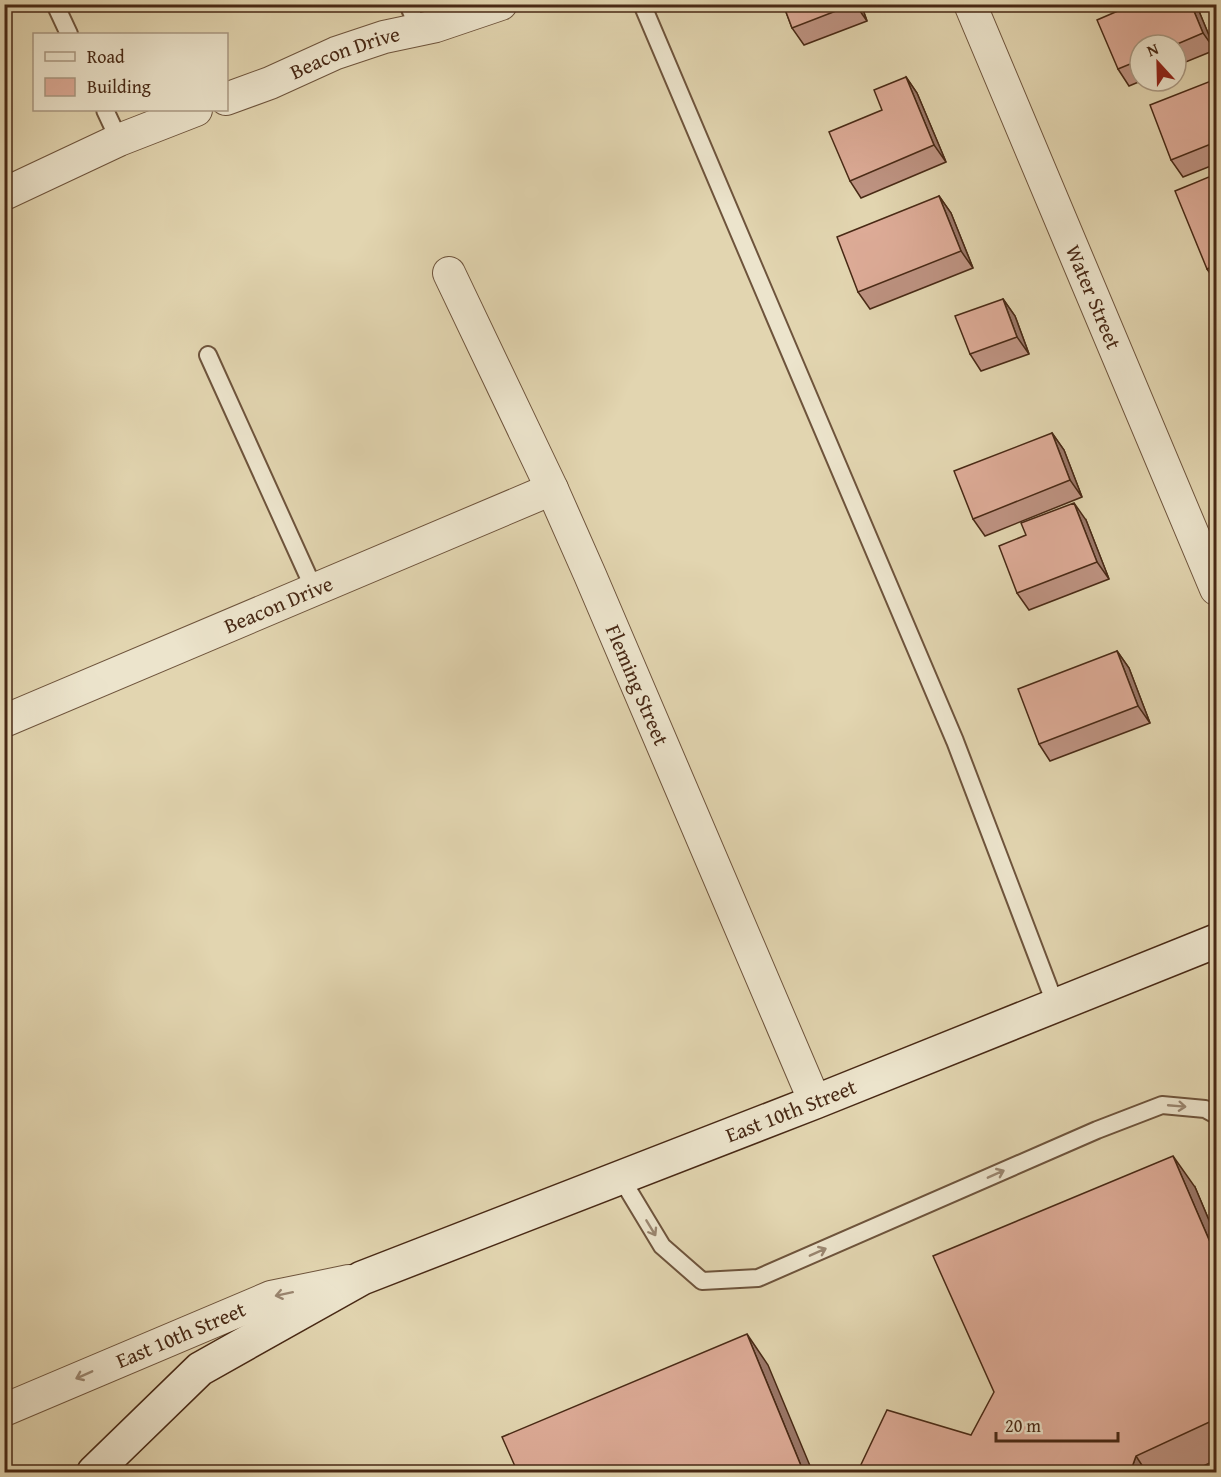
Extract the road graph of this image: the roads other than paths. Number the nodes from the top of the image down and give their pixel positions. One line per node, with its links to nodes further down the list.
1 (55, 4): 6 (lane)
2 (501, 4): 5 (street, Beacon Drive)
3 (642, 4): 19 (lane)
4 (970, 4): 16 (street, Water Street)
5 (414, 17): 7 (street, Beacon Drive)
6 (69, 33)
7 (228, 98)
8 (106, 111): 10 (lane)
9 (193, 111): 10 (street)
10 (120, 140): 11 (street)
11 (4, 194)
12 (449, 273): 14 (street, Fleming Street)
13 (208, 355): 15 (lane)
14 (552, 489): 15 (street, Beacon Drive); 20 (street, Fleming Street)
15 (314, 589): 17 (street, Beacon Drive)
16 (1216, 589)
17 (4, 721)
18 (1216, 941): 19 (main road, East 10th Street)
19 (1056, 1006): 20 (main road, East 10th Street)
20 (815, 1102): 22 (main road, East 10th Street)
21 (1216, 1115): 22 (lane, one-way to 21)
22 (621, 1178): 23 (main road, East 10th Street)
23 (362, 1278): 24 (street, East 10th Street, one-way to 24); 25 (main road, East 10th Street)
24 (4, 1410)
25 (94, 1473)

